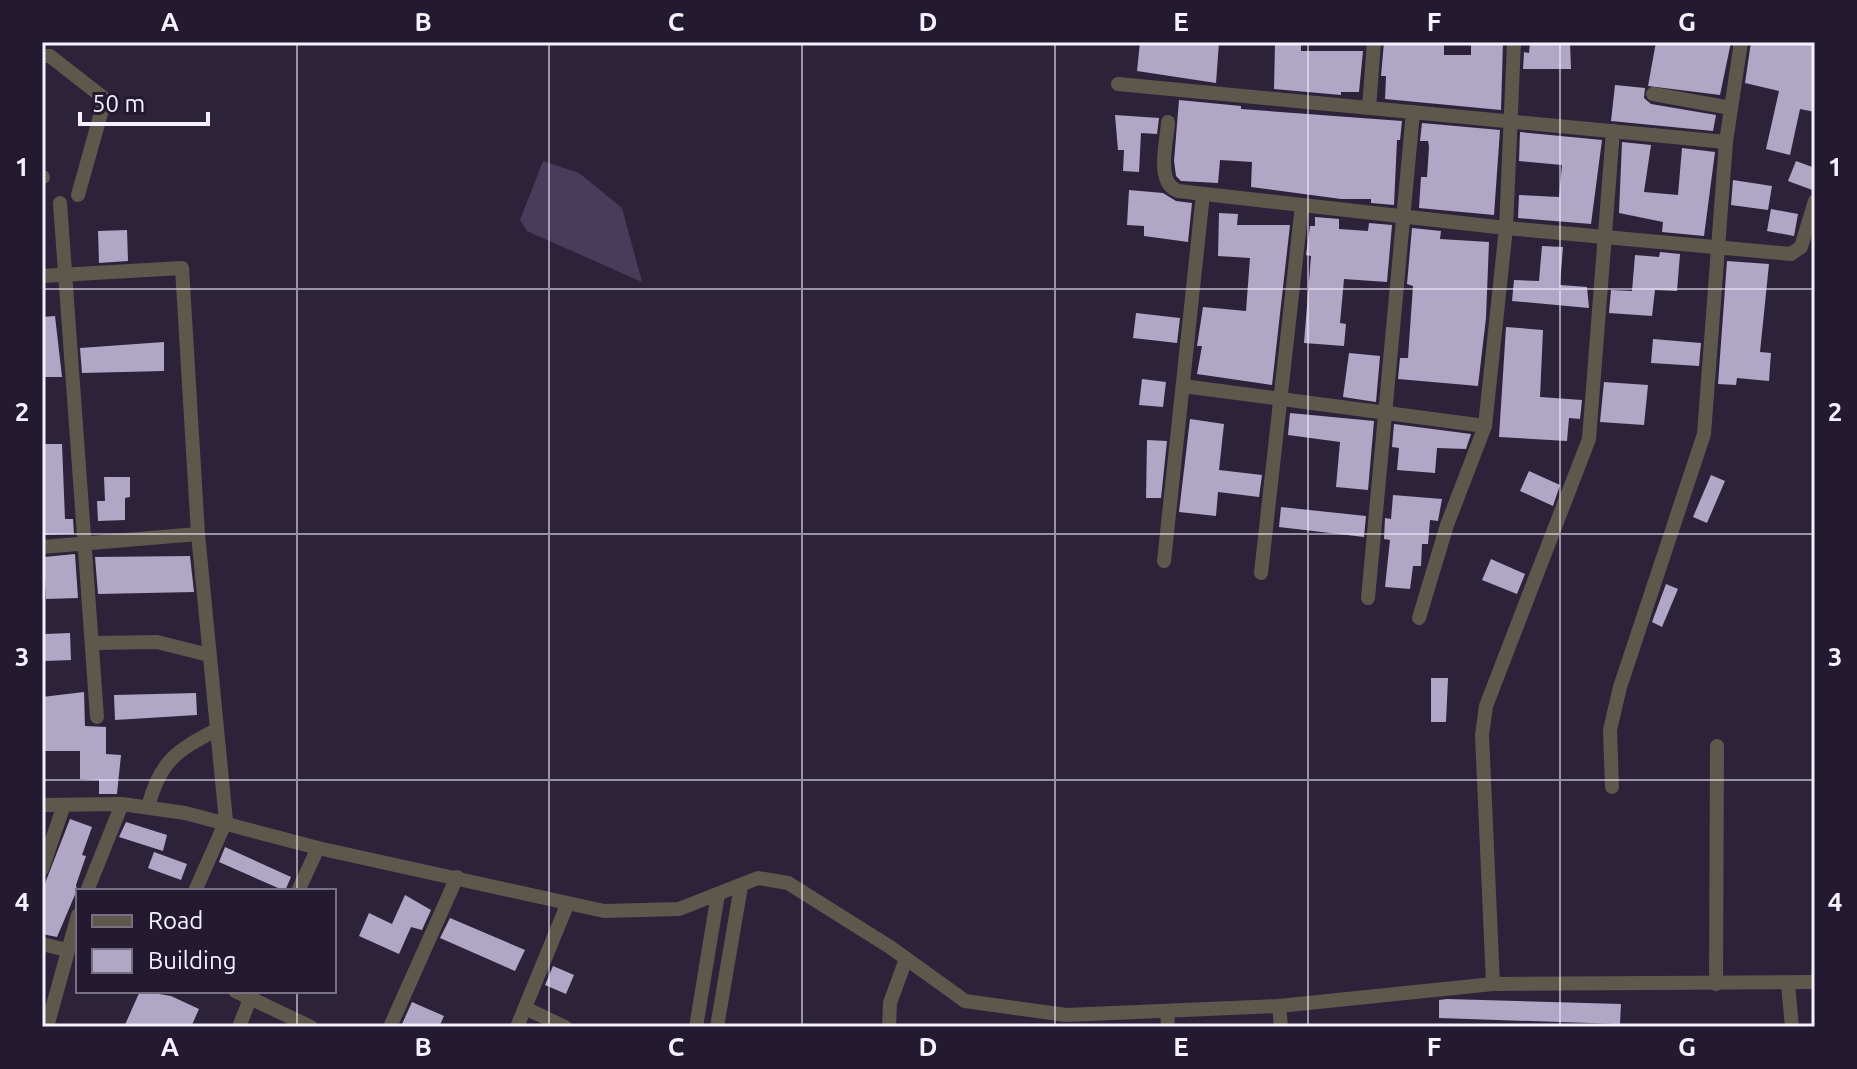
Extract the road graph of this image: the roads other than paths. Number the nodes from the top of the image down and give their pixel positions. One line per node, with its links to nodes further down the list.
1 (1374, 42): 7 (street)
2 (1514, 42): 10 (street)
3 (1741, 42): 8 (street)
4 (42, 56): 15 (street)
5 (1118, 84): 7 (street)
6 (1653, 94): 8 (street)
7 (1369, 108): 9 (street)
8 (1731, 108): 13 (street)
9 (1413, 112): 10 (street); 19 (street)
10 (1511, 118): 12 (street); 20 (street)
11 (1168, 122): 14 (street)
12 (1613, 131): 13 (street); 21 (street)
13 (1726, 142): 22 (street)
14 (1203, 194): 18 (street); 25 (street)
15 (78, 195)
16 (1815, 201): 22 (street)
17 (60, 203): 23 (street)
18 (1302, 205): 19 (street); 26 (street)
19 (1404, 216): 20 (street); 27 (street)
20 (1506, 228): 21 (street); 28 (street)
21 (1604, 237): 22 (street); 61 (street)
22 (1718, 248): 41 (street)
23 (65, 275): 24 (street); 29 (street); 30 (street)
24 (42, 276)
25 (1183, 386): 26 (street); 32 (street)
26 (1280, 399): 27 (street); 33 (street)
27 (1385, 413): 28 (street); 34 (street)
28 (1485, 426): 35 (street)
29 (198, 534): 30 (street); 37 (street)
30 (87, 545): 31 (street); 36 (street)
31 (42, 547)
32 (1164, 561)
33 (1261, 573)
34 (1368, 598)
35 (1419, 618)
36 (94, 643): 37 (street); 38 (street)
37 (209, 655): 39 (street)
38 (97, 717)
39 (216, 730): 45 (street); 46 (street)
40 (1717, 746): 62 (street)
41 (1612, 787)
42 (122, 804): 44 (street); 45 (street); 51 (street)
43 (42, 805): 44 (street)
44 (64, 805): 48 (street)
45 (148, 807): 46 (street)
46 (226, 821): 47 (street); 52 (street)
47 (318, 848): 49 (street); 53 (street)
48 (42, 869)
49 (457, 877): 55 (street); 72 (street)
50 (741, 886): 54 (street); 59 (street); 76 (street)
51 (88, 889)
52 (196, 889)
53 (299, 889)
54 (718, 894): 55 (street); 75 (street)
55 (567, 905): 66 (street)
56 (76, 921): 58 (street)
57 (42, 944): 58 (street)
58 (67, 950): 69 (street)
59 (906, 959): 68 (street); 77 (street)
60 (1815, 982): 63 (street)
61 (1493, 984): 62 (street); 65 (street)
62 (1716, 984): 63 (street)
63 (1788, 984): 80 (street)
64 (252, 994): 70 (street); 71 (street)
65 (1279, 1006): 67 (street); 79 (street)
66 (525, 1008): 73 (street); 74 (street)
67 (1167, 1011): 68 (street); 78 (street)
68 (1066, 1021)
69 (47, 1027)
70 (239, 1027)
71 (311, 1027)
72 (390, 1027)
73 (517, 1027)
74 (565, 1027)
75 (696, 1027)
76 (717, 1027)
77 (889, 1027)
78 (1168, 1027)
79 (1281, 1027)
80 (1792, 1027)

